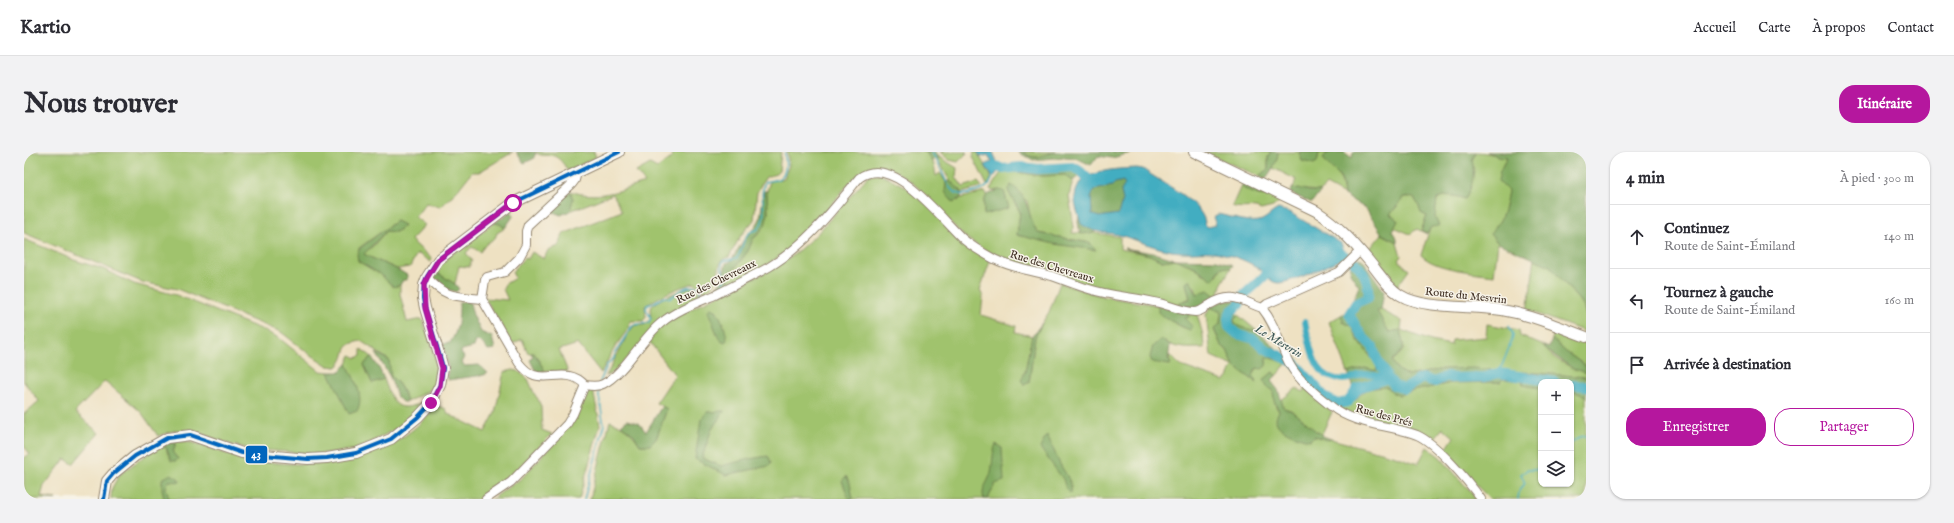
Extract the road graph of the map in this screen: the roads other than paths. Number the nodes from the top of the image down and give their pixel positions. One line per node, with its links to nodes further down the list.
1 (619, 152): 3 (main road)
2 (1194, 152): 4 (main road, Route du Mesvrin)
3 (577, 172): 5 (main road); 6 (street)
4 (1358, 253): 7 (street); 8 (main road, Route du Mesvrin)
5 (427, 278): 6 (street); 10 (main road)
6 (482, 299): 9 (street)
7 (1262, 308): 9 (street, Rue des Chevreaux); 12 (street, Rue des Prés)
8 (1586, 336)
9 (585, 385): 11 (street)
10 (104, 499)
11 (486, 499)
12 (1481, 499)

